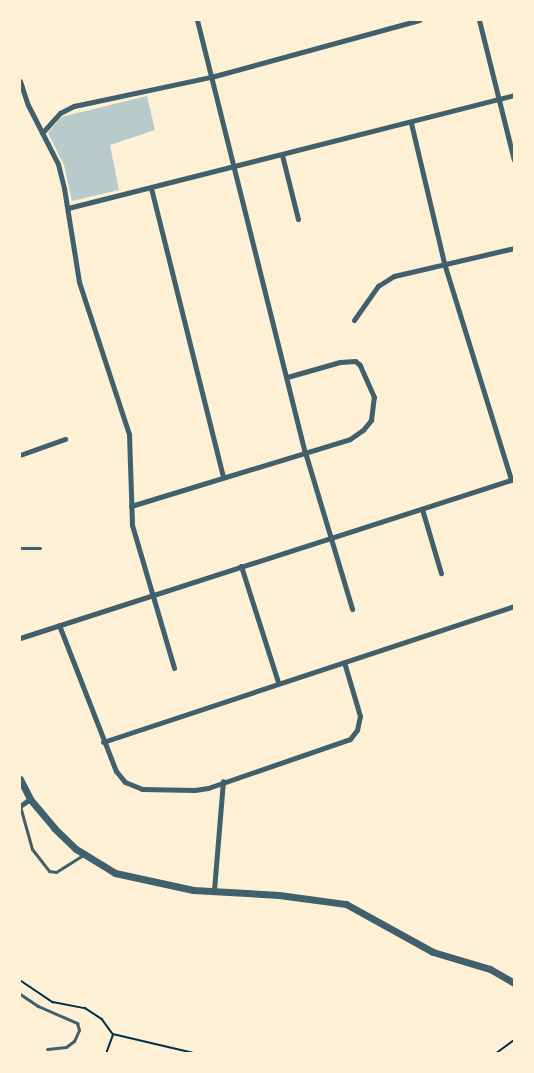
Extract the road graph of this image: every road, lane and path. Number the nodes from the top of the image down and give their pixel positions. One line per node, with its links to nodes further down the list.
1 (197, 20): 4 (street)
2 (419, 20): 4 (street)
3 (480, 20): 8 (street)
4 (211, 77): 10 (street); 13 (street)
5 (20, 81): 6 (street)
6 (20, 89): 10 (street)
7 (514, 95): 8 (street)
8 (499, 99): 9 (street); 12 (street)
9 (411, 123): 11 (street); 18 (street)
10 (42, 133): 15 (street)
11 (282, 155): 13 (street); 16 (street)
12 (514, 160)
13 (232, 167): 14 (street); 20 (street)
14 (152, 188): 15 (street); 24 (street)
15 (68, 208): 26 (street)
16 (298, 219)
17 (514, 249): 18 (street)
18 (444, 263): 19 (street); 25 (street)
19 (354, 320)
20 (287, 377): 22 (street); 22 (street)
21 (65, 439): 23 (street)
22 (305, 452): 24 (street); 28 (street)
23 (20, 455)
24 (223, 477): 26 (street)
25 (513, 480): 27 (street)
26 (131, 506): 33 (street)
27 (422, 509): 28 (street); 32 (street)
28 (331, 538): 31 (street); 35 (street)
29 (20, 548): 30 (lane)
30 (40, 548)
31 (241, 566): 33 (street); 40 (street)
32 (441, 573)
33 (152, 596): 36 (street); 39 (street)
34 (514, 606): 38 (street)
35 (352, 609)
36 (59, 625): 37 (street); 41 (street)
37 (20, 638)
38 (344, 662): 40 (street); 43 (street)
39 (174, 668)
40 (278, 682): 41 (street)
41 (103, 742): 43 (street)
42 (20, 779): 44 (street)
43 (223, 781): 47 (street)
44 (30, 799): 45 (street); 46 (street)
45 (20, 806): 46 (lane)
46 (83, 855): 47 (street)
47 (214, 890): 49 (street)
48 (20, 980): 51 (path)
49 (514, 983)
50 (20, 994): 53 (lane)
51 (113, 1034): 54 (path); 55 (path)
52 (514, 1040): 56 (path)
53 (47, 1049)
54 (105, 1053)
55 (198, 1053)
56 (495, 1053)

